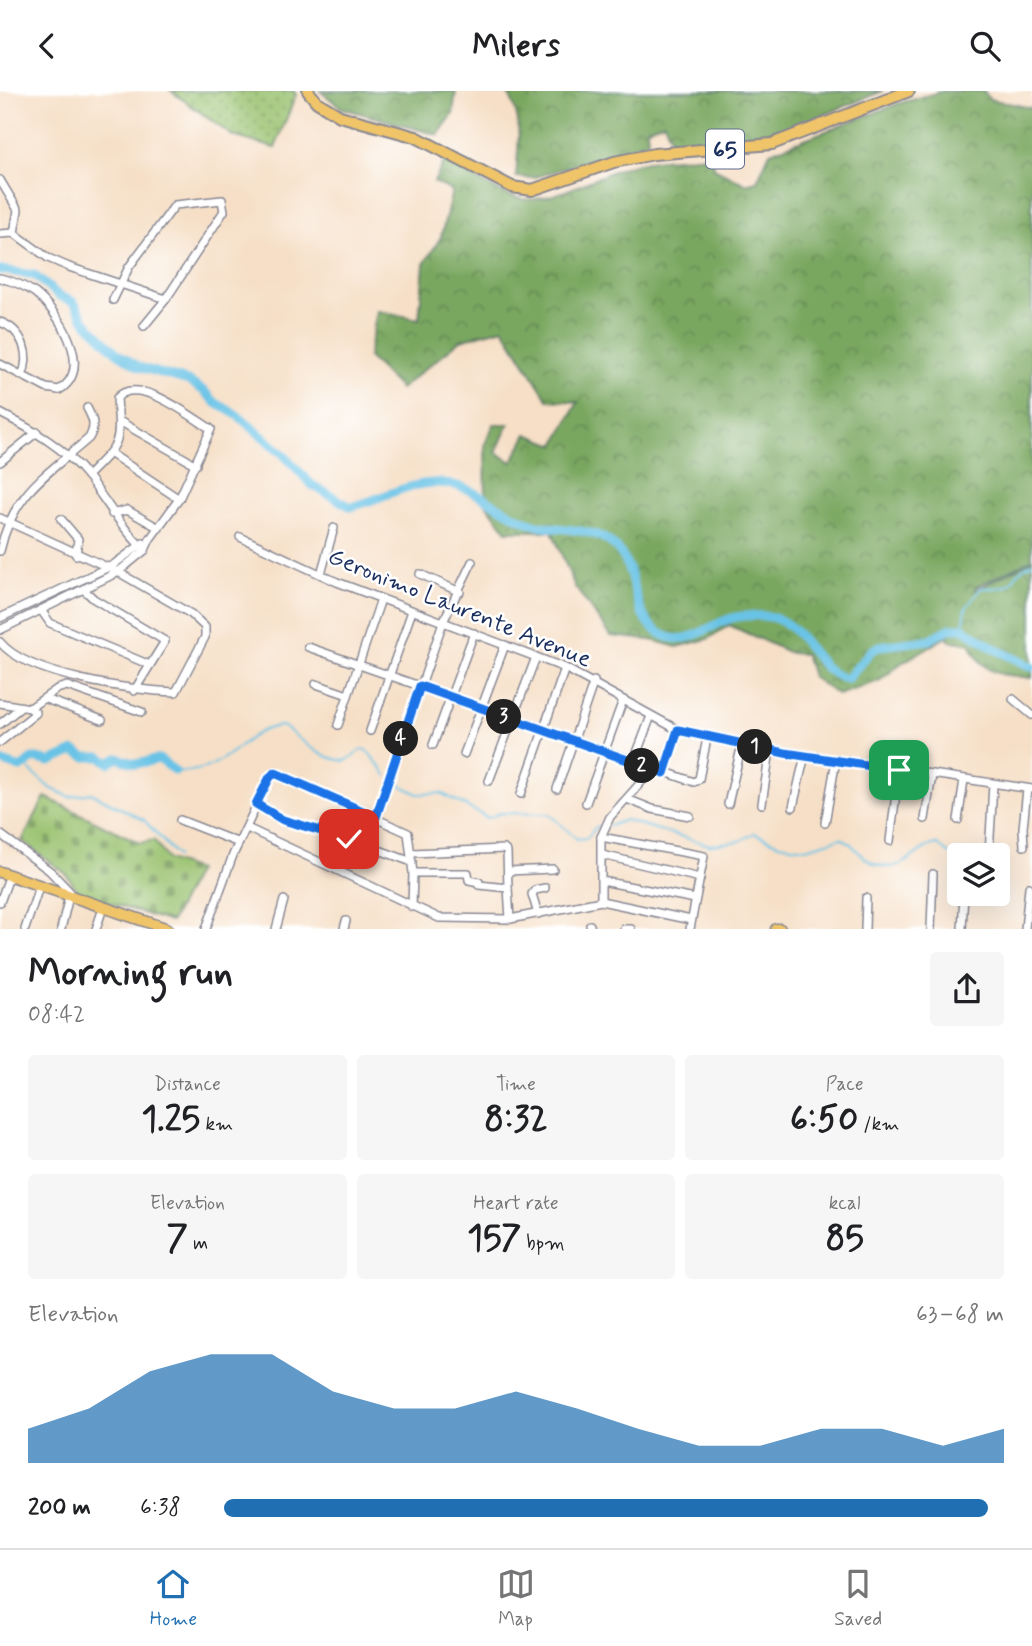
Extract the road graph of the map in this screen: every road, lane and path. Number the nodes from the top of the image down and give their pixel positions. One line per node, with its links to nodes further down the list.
1 (307, 91): 2 (highway, 65)
2 (909, 91)
3 (0, 180): 4 (street)
4 (14, 233): 5 (street); 7 (street)
5 (0, 234)
6 (0, 278): 13 (street)
7 (118, 284): 8 (street); 8 (street); 9 (street)
8 (166, 299): 11 (street)
9 (113, 300)
10 (0, 322): 13 (street)
11 (144, 326)
12 (0, 364): 13 (street)
13 (22, 376)
14 (87, 408): 19 (street)
15 (0, 414): 17 (street)
16 (121, 422): 18 (street); 21 (street); 21 (street)
17 (37, 432): 19 (street); 20 (street)
18 (110, 453): 22 (street); 23 (street)
19 (67, 458): 22 (street); 26 (street)
20 (0, 462)
21 (196, 465): 23 (street)
22 (87, 476): 24 (street)
23 (179, 499): 27 (street)
24 (112, 514): 27 (street); 30 (street)
25 (61, 519): 32 (street)
26 (3, 521): 31 (street); 32 (street)
27 (159, 528): 30 (street)
28 (334, 528): 36 (street)
29 (240, 537): 36 (street, Geronimo Laurente Avenue)
30 (142, 548): 34 (street); 35 (street)
31 (0, 551)
32 (76, 555): 34 (street)
33 (472, 562): 39 (street)
34 (106, 568): 35 (street); 43 (street)
35 (118, 572): 38 (street); 58 (street)
36 (321, 574): 40 (street, Geronimo Laurente Avenue)
37 (420, 574): 39 (street)
38 (83, 589): 41 (street); 52 (street)
39 (460, 592): 44 (street)
40 (381, 599): 42 (street, Geronimo Laurente Avenue); 51 (street)
41 (41, 610): 45 (street); 52 (street)
42 (412, 611): 44 (street, Geronimo Laurente Avenue); 54 (street)
43 (0, 618)
44 (443, 622): 46 (street, Geronimo Laurente Avenue); 57 (street)
45 (0, 629)
46 (474, 633): 48 (street, Geronimo Laurente Avenue); 60 (street)
47 (0, 642): 58 (street)
48 (505, 645): 50 (street, Geronimo Laurente Avenue); 67 (street)
49 (308, 647): 51 (street)
50 (536, 657): 53 (street, Geronimo Laurente Avenue); 71 (street)
51 (357, 664): 54 (street); 59 (street)
52 (150, 665): 58 (street)
53 (565, 668): 55 (street, Geronimo Laurente Avenue); 77 (street)
54 (389, 675): 57 (street); 76 (street)
55 (594, 681): 63 (street, Geronimo Laurente Avenue); 79 (street)
56 (316, 684): 59 (street)
57 (420, 686): 60 (street); 106 (street)
58 (134, 691)
59 (348, 695): 74 (street)
60 (451, 697): 67 (street); 82 (street)
61 (46, 699): 66 (street); 68 (street); 72 (street)
62 (1013, 699): 69 (street)
63 (622, 700): 70 (street, Geronimo Laurente Avenue); 84 (street)
64 (2, 706): 65 (street)
65 (21, 707): 66 (street); 73 (street)
66 (30, 708): 80 (street)
67 (481, 708): 71 (street); 85 (street)
68 (142, 712)
69 (1032, 715)
70 (651, 716): 75 (street, Geronimo Laurente Avenue); 88 (street)
71 (511, 719): 77 (street); 94 (street)
72 (102, 720)
73 (0, 725)
74 (338, 725)
75 (678, 730): 78 (street, Geronimo Laurente Avenue); 91 (street)
76 (370, 731)
77 (545, 731): 79 (street); 98 (street)
78 (707, 738): 81 (street, Geronimo Laurente Avenue); 91 (street)
79 (572, 741): 84 (street); 96 (street)
80 (0, 742)
81 (742, 744): 83 (street, Geronimo Laurente Avenue); 102 (street)
82 (433, 745)
83 (770, 750): 86 (street, Geronimo Laurente Avenue); 103 (street)
84 (602, 752): 88 (street); 100 (street)
85 (464, 754)
86 (805, 755): 87 (street, Geronimo Laurente Avenue); 104 (street)
87 (836, 760): 90 (street, Geronimo Laurente Avenue); 110 (street)
88 (633, 763): 89 (street)
89 (652, 770): 91 (street); 99 (street)
90 (899, 770): 92 (street, Geronimo Laurente Avenue); 114 (street)
91 (664, 773)
92 (932, 775): 93 (street, Geronimo Laurente Avenue); 107 (street)
93 (964, 780): 95 (street, Geronimo Laurente Avenue); 109 (street)
94 (489, 781)
95 (993, 784): 97 (street, Geronimo Laurente Avenue); 116 (street)
96 (557, 789)
97 (1030, 789): 117 (street)
98 (521, 795)
99 (626, 799): 105 (street); 113 (street)
100 (586, 803)
101 (256, 804): 106 (street); 111 (street); 120 (street)
102 (728, 804)
103 (762, 804)
104 (793, 807)
105 (690, 816)
106 (376, 817): 118 (street)
107 (925, 819)
108 (180, 820): 115 (street)
109 (958, 820)
110 (825, 823)
111 (247, 828): 115 (street); 140 (street)
112 (0, 834): 133 (street)
113 (601, 837): 119 (street); 126 (street)
114 (890, 841)
115 (239, 843): 150 (street)
116 (990, 843)
117 (1024, 846)
118 (412, 853): 120 (street); 122 (street)
119 (602, 855): 126 (street); 128 (street)
120 (412, 862): 124 (street)
121 (553, 869): 122 (street)
122 (508, 871): 130 (street)
123 (0, 872): 133 (main road)
124 (414, 873): 130 (street); 140 (street)
125 (933, 874): 155 (street)
126 (700, 878): 135 (street)
127 (4, 879): 132 (main road); 138 (street)
128 (602, 881): 135 (street); 137 (street)
129 (1029, 887): 157 (street)
130 (508, 888): 143 (street)
131 (545, 888): 142 (street)
132 (38, 890): 133 (main road); 145 (street)
133 (70, 898): 141 (main road); 146 (street)
134 (866, 898): 154 (street)
135 (695, 899): 144 (street)
136 (284, 900): 151 (street)
137 (601, 901): 142 (street); 144 (street)
138 (0, 902)
139 (963, 906): 156 (street)
140 (412, 907): 143 (street)
141 (102, 910): 147 (street); 148 (main road); 149 (main road)
142 (538, 914): 143 (street)
143 (510, 919)
144 (690, 924)
145 (25, 929)
146 (61, 929)
147 (96, 929)
148 (150, 929)
149 (169, 929)
150 (206, 929)
151 (276, 929)
152 (624, 929): 153 (street)
153 (631, 929)
154 (865, 929)
155 (931, 929)
156 (962, 929)
157 (1026, 929)

